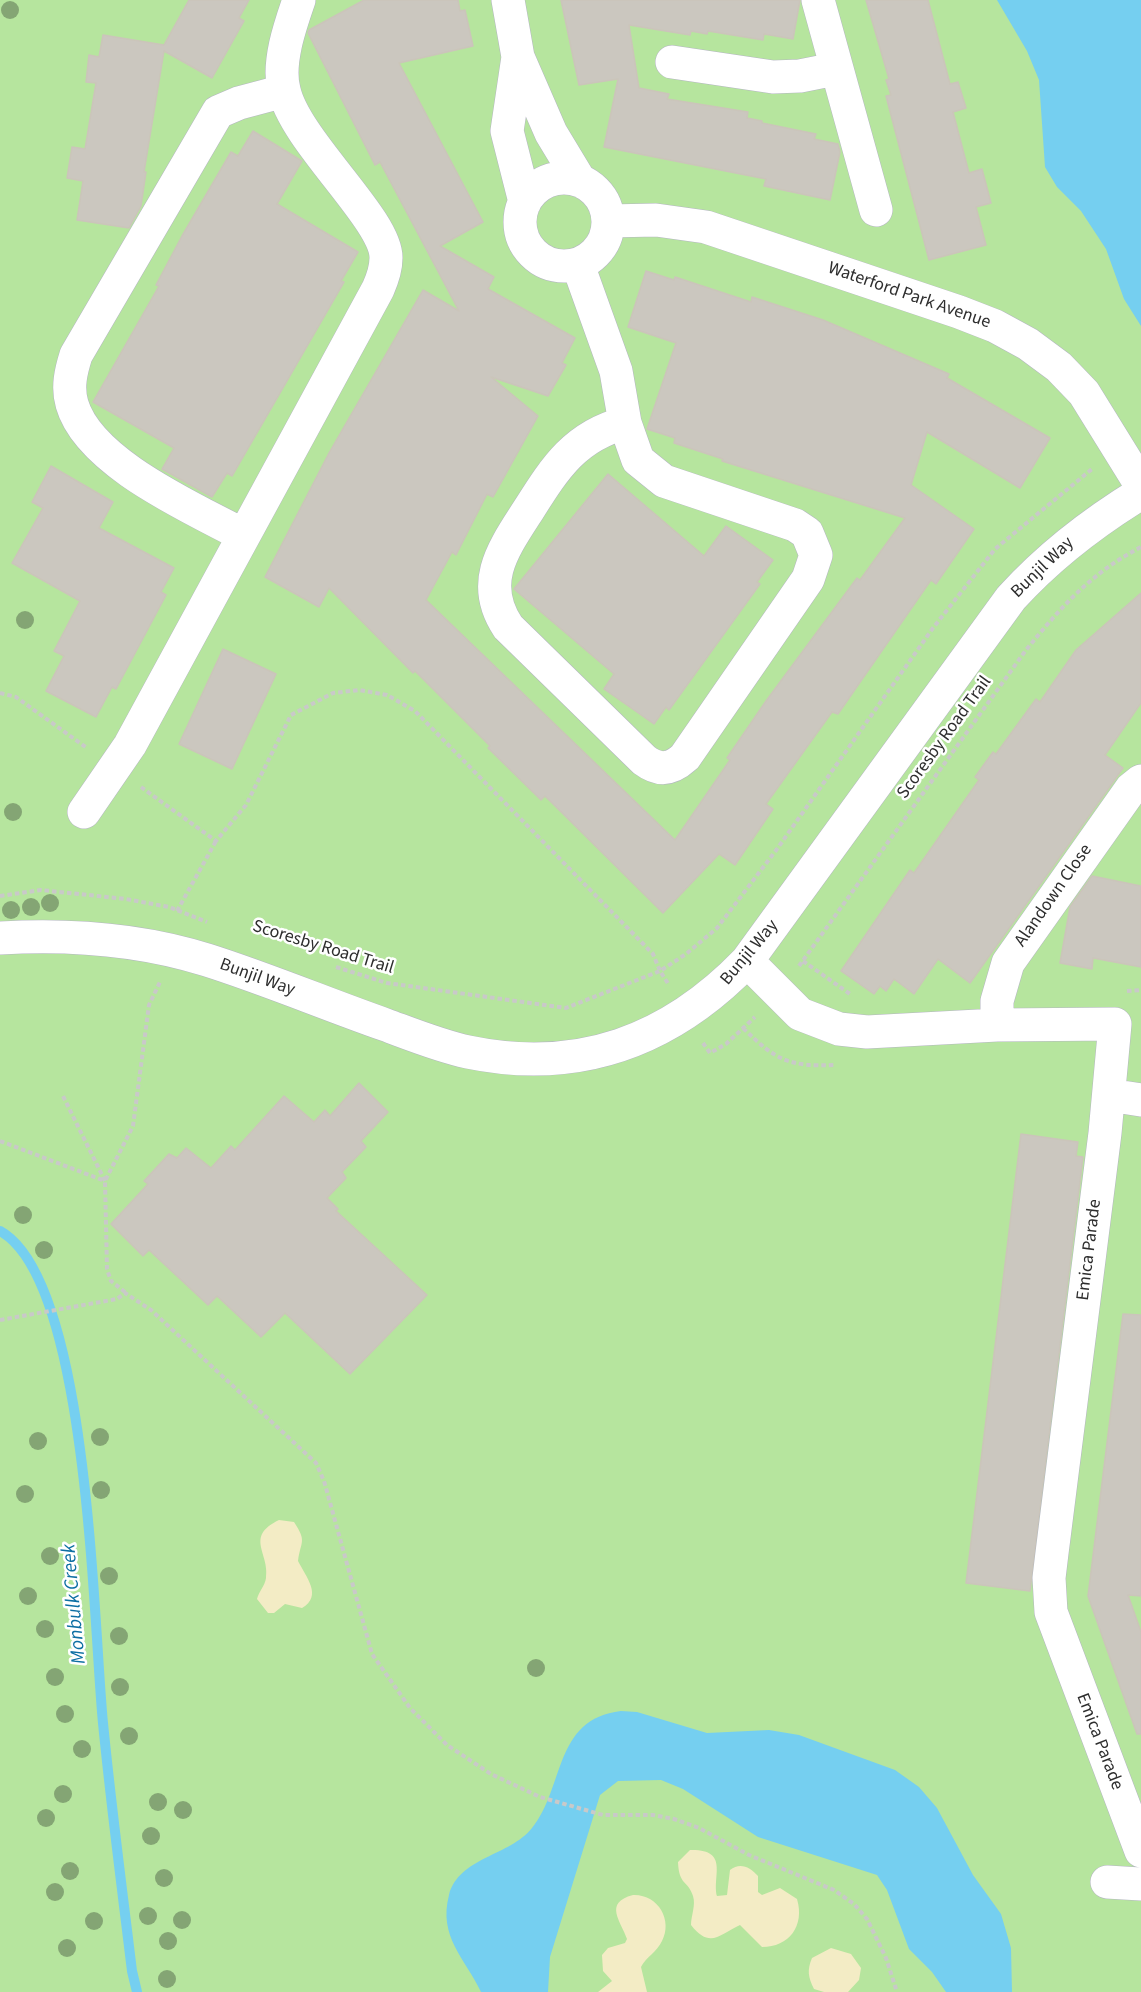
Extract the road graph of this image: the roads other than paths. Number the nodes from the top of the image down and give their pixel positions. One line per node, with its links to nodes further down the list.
1 (299, 0): 7 (street)
2 (508, 0): 4 (street)
3 (818, 0): 6 (street)
4 (518, 57): 8 (street); 9 (street)
5 (672, 62): 6 (street)
6 (835, 69): 10 (street)
7 (284, 90): 16 (street); 16 (street)
8 (580, 181): 9 (street); 11 (street)
9 (525, 202): 12 (street)
10 (876, 210)
11 (609, 220): 12 (street); 14 (street, Waterford Park Avenue)
12 (578, 265): 13 (street)
13 (625, 423): 13 (street)
14 (1141, 485)
15 (1141, 493): 20 (street, Bunjil Way)
16 (243, 535): 18 (street)
17 (1141, 781): 22 (street, Alandown Close)
18 (84, 812)
19 (0, 938): 20 (street, Bunjil Way)
20 (747, 961): 22 (street, Emica Parade)
21 (1128, 1022): 22 (street, Emica Parade); 23 (street, Emica Parade)
22 (997, 1025)
23 (1109, 1095): 24 (street); 25 (street, Emica Parade)
24 (1141, 1100)
25 (1141, 1851)
26 (1107, 1882): 27 (street)
27 (1141, 1884)

